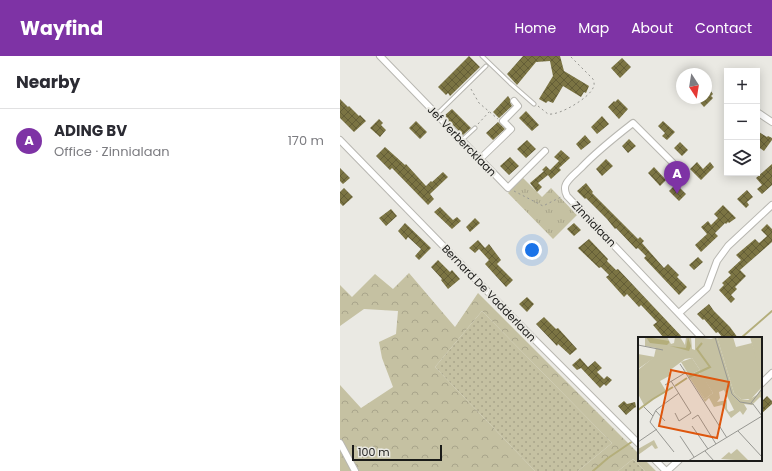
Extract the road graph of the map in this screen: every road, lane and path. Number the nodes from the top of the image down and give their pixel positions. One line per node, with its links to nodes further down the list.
1 (380, 56): 9 (street, Jef Verbercklaan)
2 (482, 56): 7 (lane)
3 (570, 56): 7 (path)
4 (486, 66): 5 (lane)
5 (468, 84): 8 (path); 9 (lane)
6 (514, 101): 11 (street)
7 (534, 104)
8 (489, 111): 11 (path); 13 (path)
9 (437, 114): 15 (street, Jef Verbercklaan)
10 (760, 114): 12 (street)
11 (503, 121): 17 (street)
12 (772, 122)
13 (475, 128): 15 (lane)
14 (340, 140): 27 (street, Bernard De Vadderlaan)
15 (462, 140): 17 (street, Jef Verbercklaan)
16 (545, 151): 19 (street)
17 (480, 159): 19 (street, Jef Verbercklaan)
18 (677, 167): 20 (street, Zinnialaan)
19 (508, 188): 20 (path)
20 (567, 196): 22 (street, Zinnialaan)
21 (772, 205): 22 (street)
22 (680, 313): 23 (street, Zinnialaan)
23 (701, 337)
24 (772, 373): 25 (street)
25 (762, 383)
26 (340, 443): 30 (street)
27 (638, 443)
28 (656, 461): 31 (street)
29 (678, 461): 31 (street)
30 (355, 471)
31 (666, 471)

